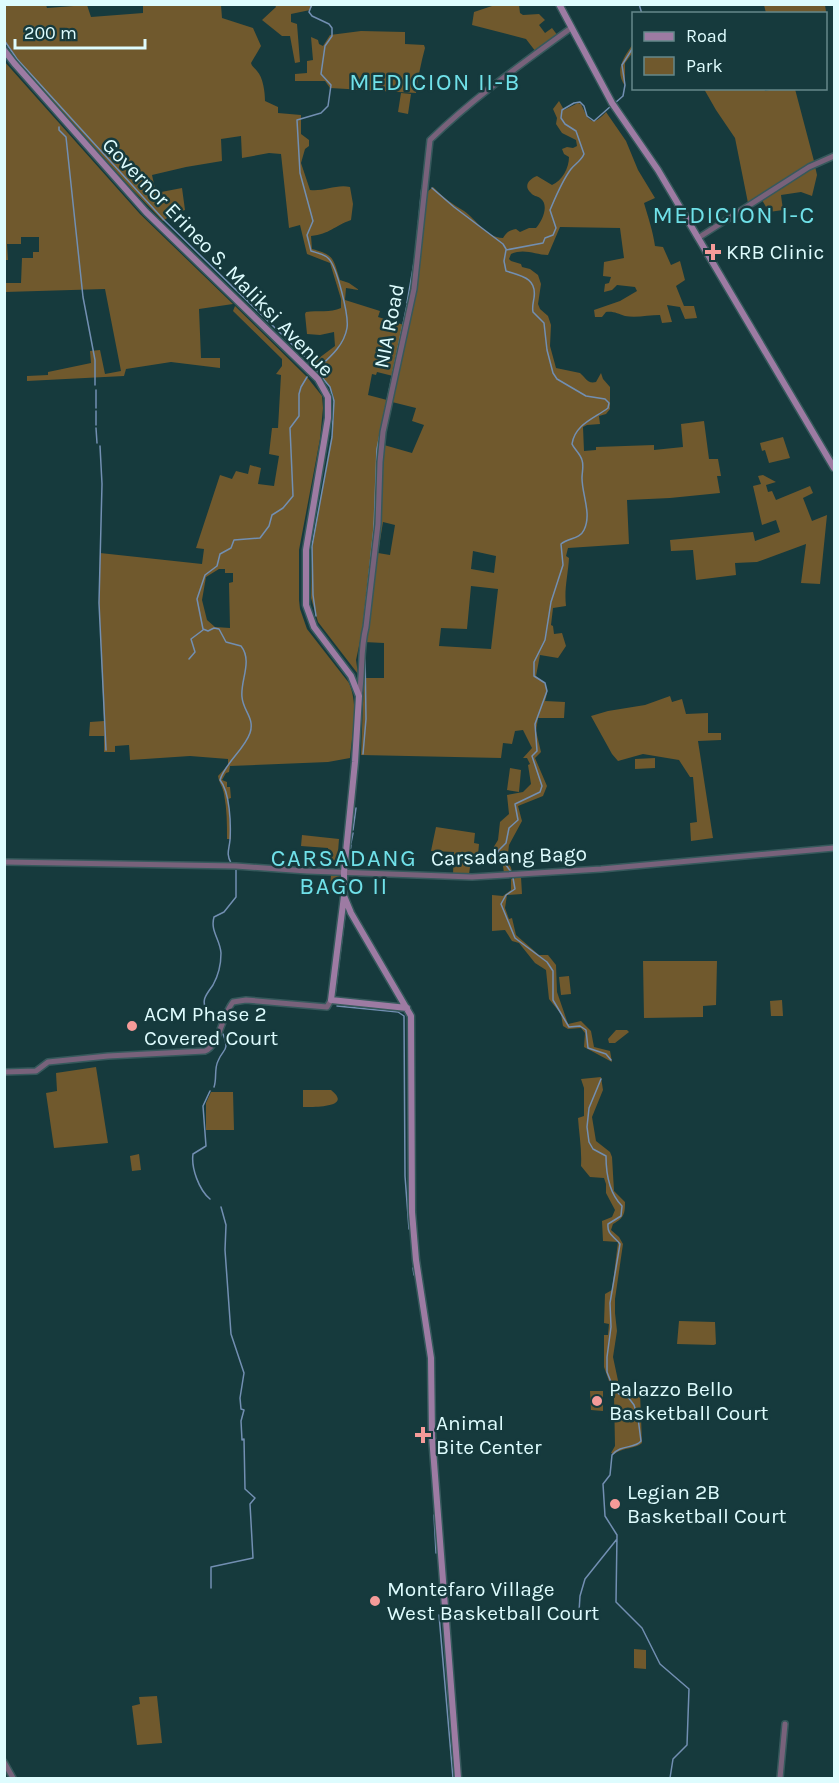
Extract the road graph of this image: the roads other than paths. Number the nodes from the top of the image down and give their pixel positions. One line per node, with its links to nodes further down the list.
1 (559, 4): 2 (main road)
2 (571, 28): 5 (main road); 7 (street, NIA Road)
3 (4, 50): 7 (main road, Governor Erineo S. Maliksi Avenue)
4 (834, 156): 5 (street)
5 (698, 238): 6 (main road)
6 (834, 468)
7 (359, 696): 10 (main road, Governor Erineo S. Maliksi Avenue)
8 (834, 848): 10 (street, Carsadang Bago)
9 (4, 862): 10 (street, Carsadang Bago)
10 (344, 872): 11 (main road, Governor Erineo S. Maliksi Avenue)
11 (344, 896): 12 (main road, Governor Erineo S. Maliksi Avenue); 13 (main road, Governor Erineo S. Maliksi Avenue)
12 (351, 913): 13 (main road); 15 (main road, Governor Erineo S. Maliksi Avenue)
13 (342, 914): 14 (main road, Governor Erineo S. Maliksi Avenue)
14 (331, 1000): 15 (main road); 16 (street)
15 (407, 1008): 20 (main road, Governor Erineo S. Maliksi Avenue)
16 (4, 1072)
17 (785, 1724): 21 (street)
18 (4, 1762): 19 (street)
19 (13, 1779)
20 (458, 1779)
21 (780, 1779)

